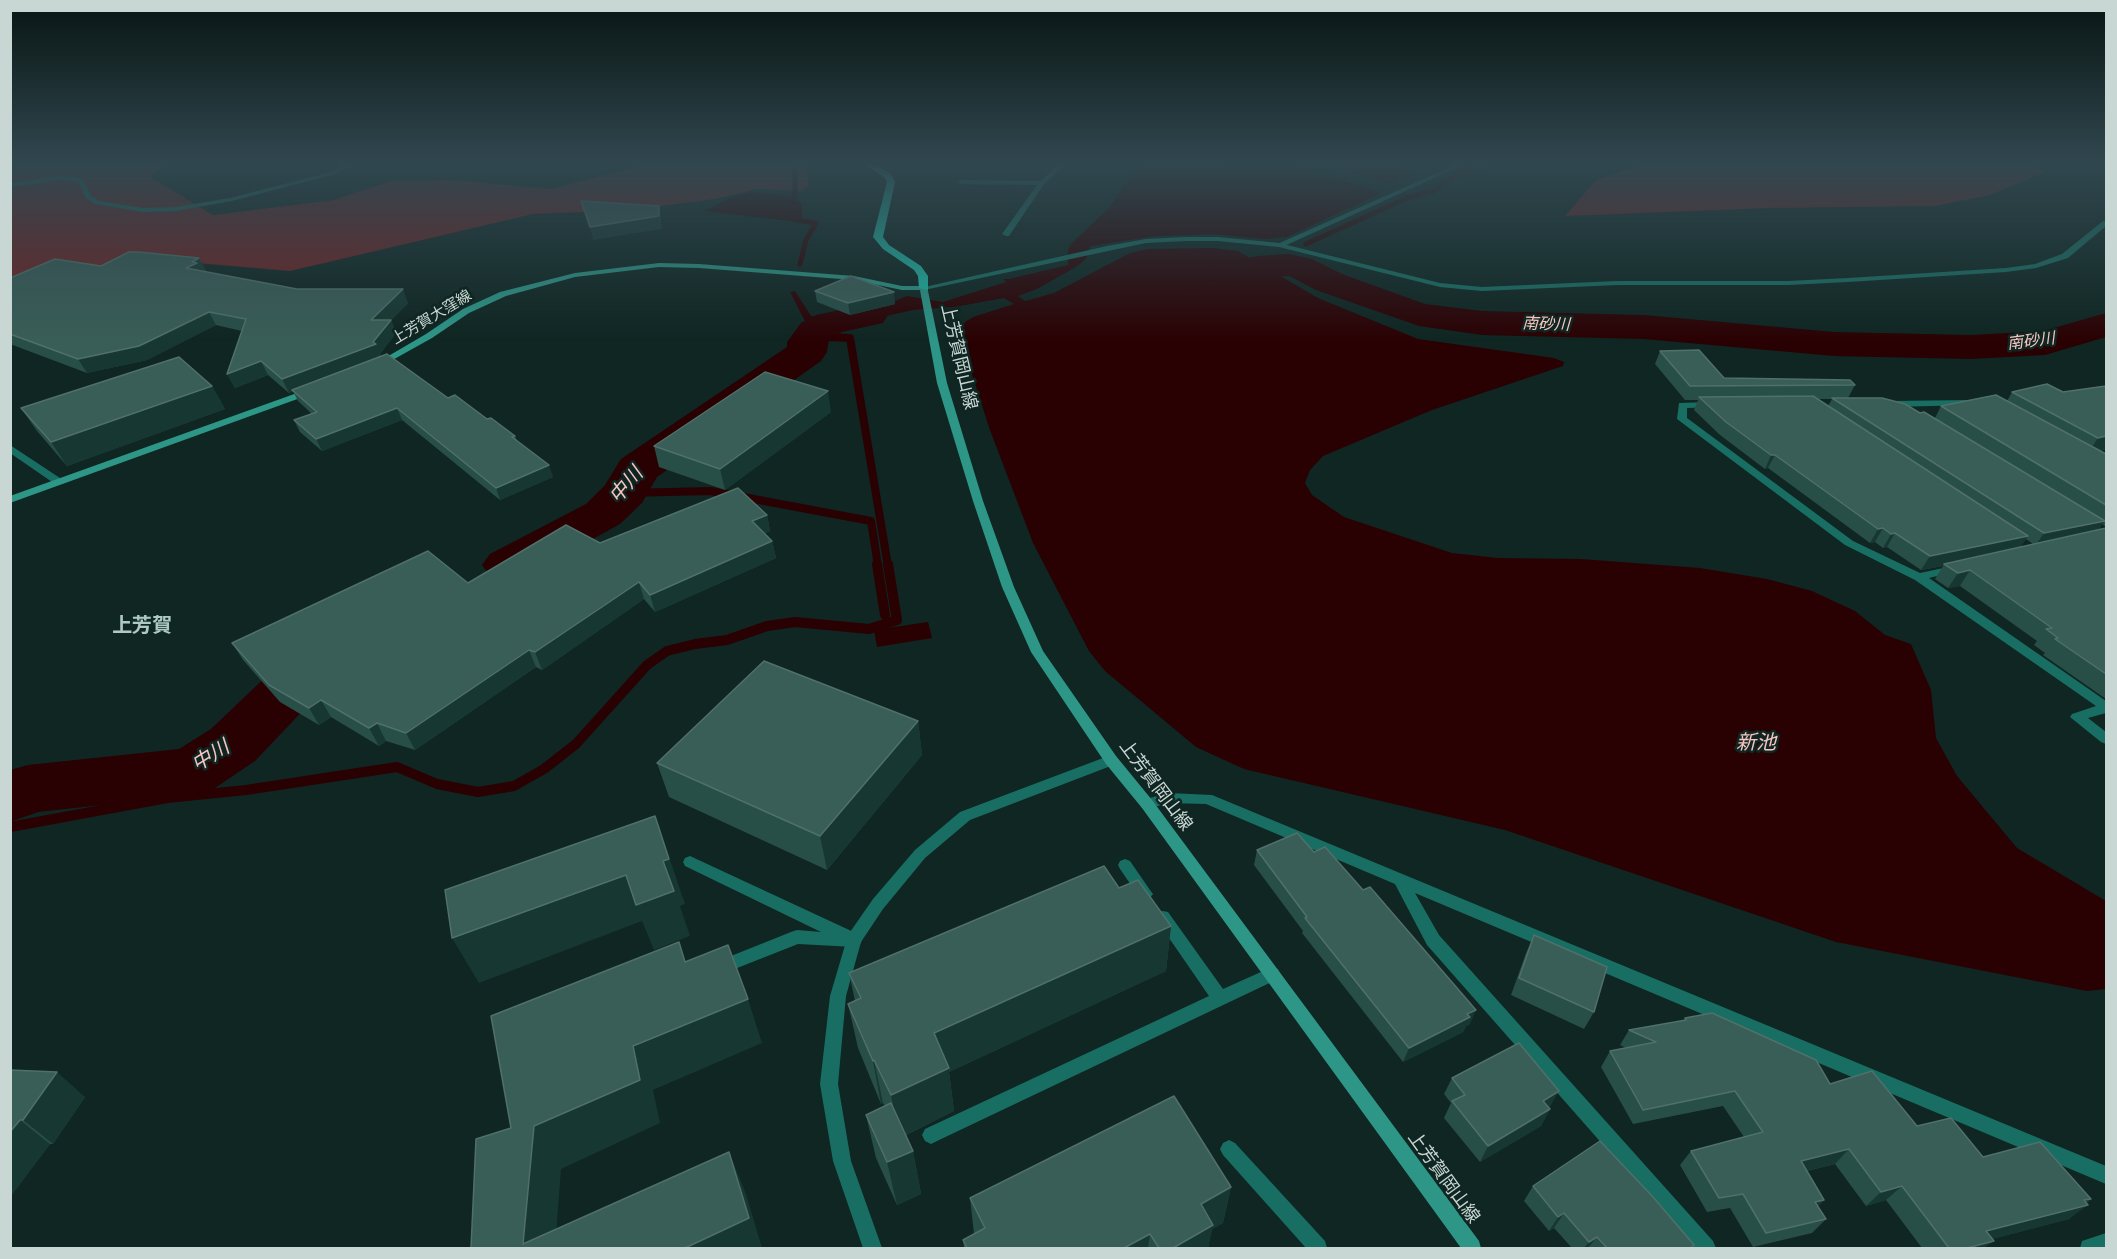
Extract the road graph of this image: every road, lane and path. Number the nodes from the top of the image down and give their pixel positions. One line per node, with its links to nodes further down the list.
1 (879, 224): 7 (main road)
2 (1013, 224): 5 (street)
3 (1327, 224): 6 (street)
4 (2105, 224): 6 (street)
5 (1006, 234)
6 (1279, 245): 7 (street)
7 (924, 291): 8 (main road, 上芳賀大窪線); 22 (main road, 上芳賀岡山線)
8 (370, 368)
9 (321, 387): 16 (main road)
10 (1976, 403): 12 (street)
11 (1875, 404): 12 (street)
12 (1897, 404): 14 (street)
13 (1716, 405): 19 (street)
14 (1917, 416)
15 (10, 448): 16 (street)
16 (59, 482): 17 (main road)
17 (10, 500)
18 (1965, 567): 19 (street)
19 (1919, 577): 20 (street)
20 (2106, 707): 21 (street)
21 (2106, 739)
22 (1111, 760): 23 (main road, 上芳賀岡山線); 27 (street)
23 (1147, 804): 26 (street); 29 (main road, 上芳賀岡山線)
24 (690, 862): 27 (street)
25 (1125, 865): 30 (street)
26 (1400, 880): 33 (street); 38 (street)
27 (854, 940): 28 (street); 35 (street)
28 (710, 972)
29 (1272, 974): 30 (street); 37 (main road, 上芳賀岡山線)
30 (1221, 999): 31 (street)
31 (931, 1135)
32 (1229, 1149): 36 (street)
33 (2106, 1175)
34 (2106, 1243): 39 (street)
35 (872, 1248)
36 (1318, 1248)
37 (1472, 1248)
38 (1706, 1248)
39 (2089, 1248)

